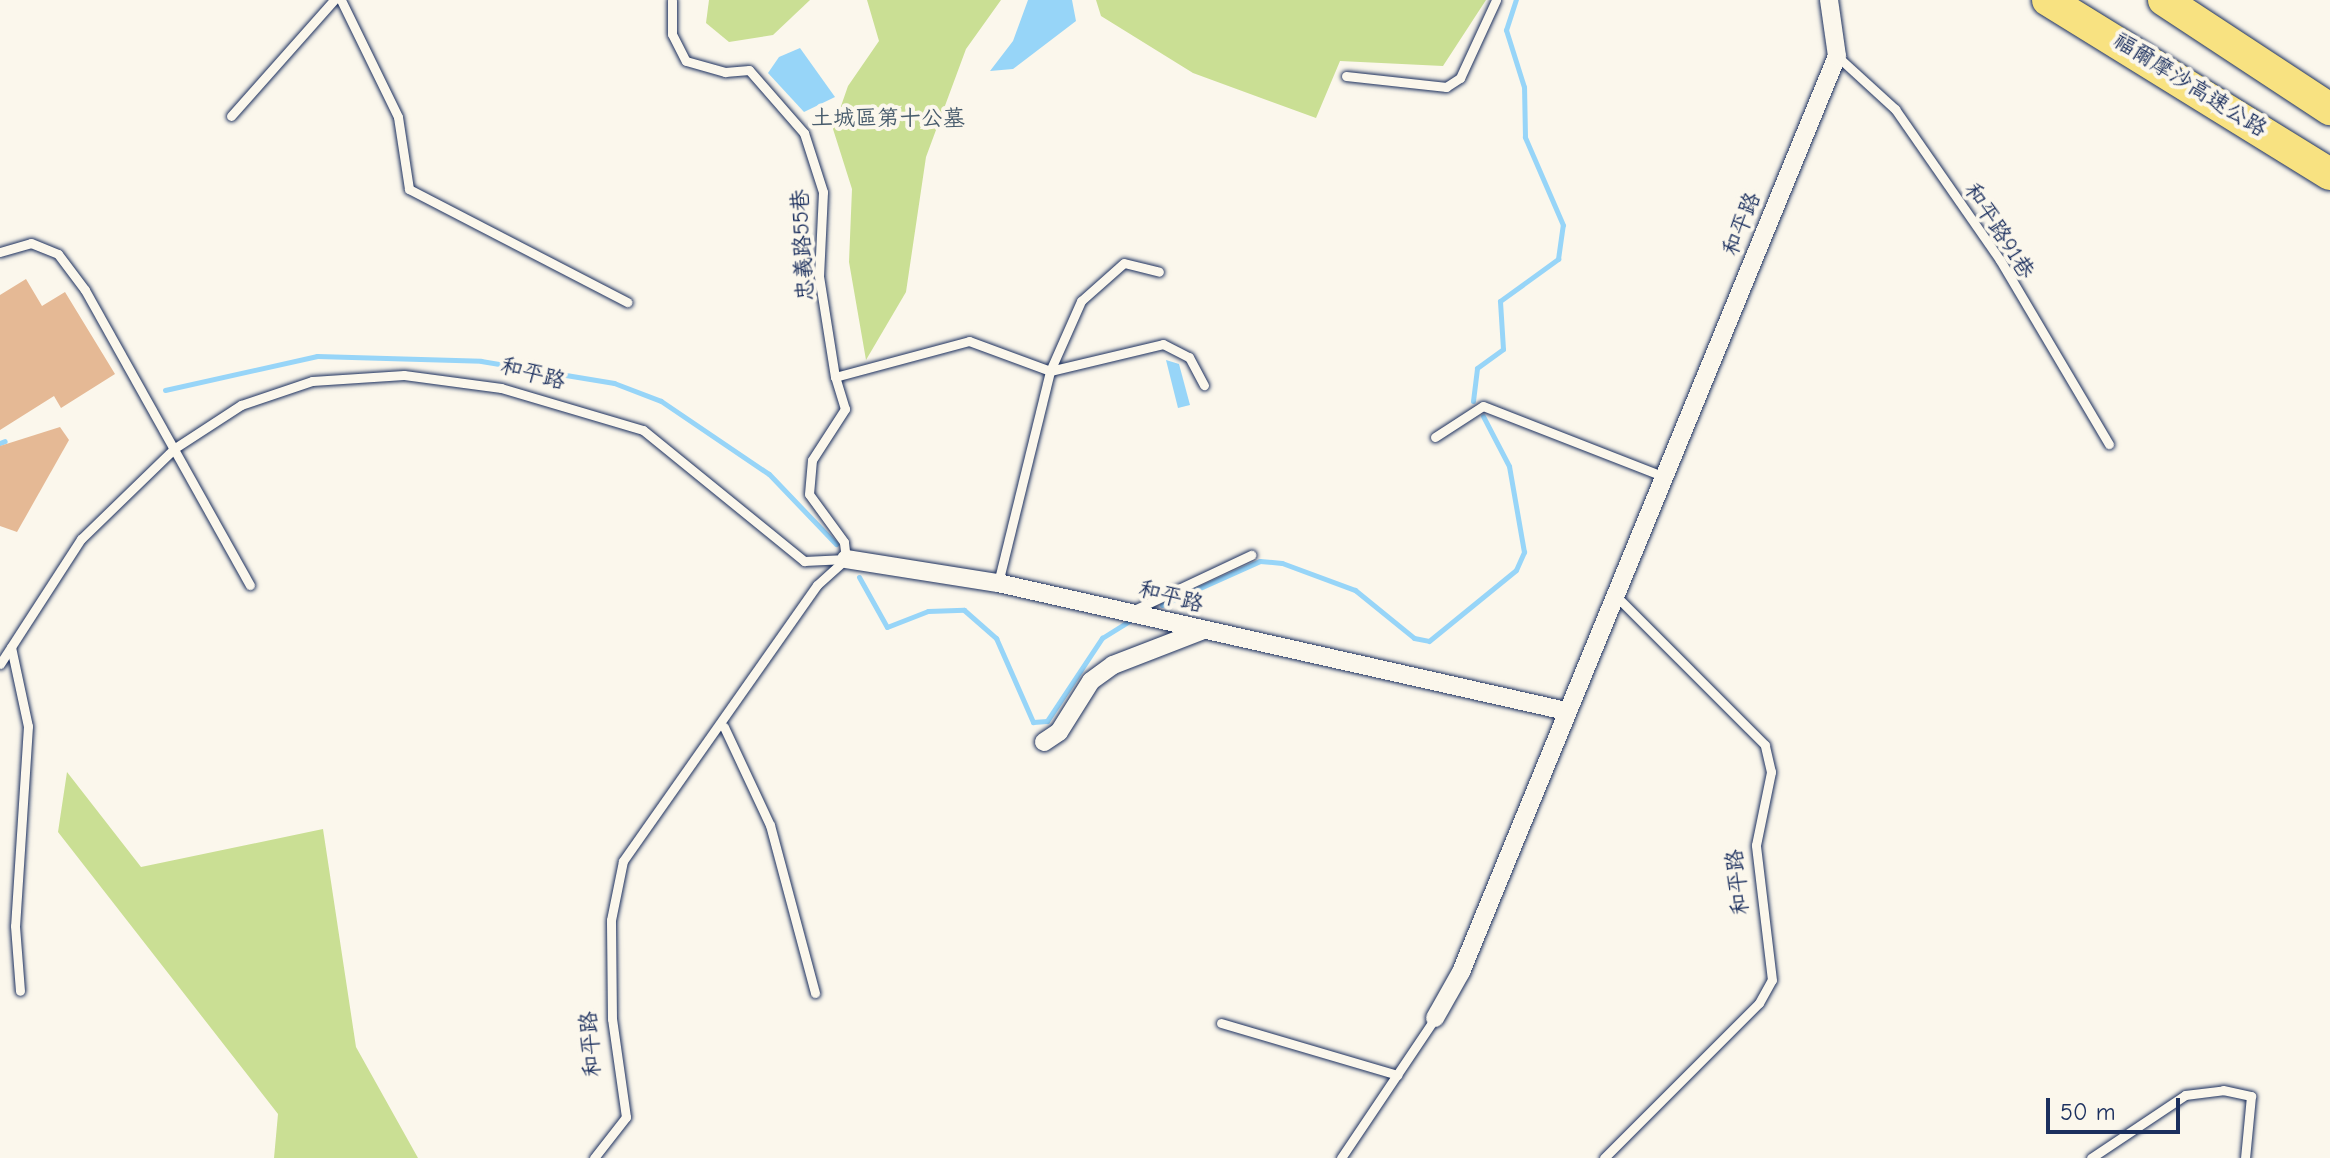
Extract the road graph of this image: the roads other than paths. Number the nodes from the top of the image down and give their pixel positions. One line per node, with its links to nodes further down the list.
1 (334, 0): 11 (lane)
2 (341, 0): 15 (lane)
3 (672, 0): 17 (lane, 忠義路55巷)
4 (1496, 0): 9 (lane)
5 (1829, 0): 8 (street)
6 (2048, 0): 12 (highway, 福爾摩沙高速公路)
7 (2164, 0): 10 (highway)
8 (1837, 56): 20 (lane, 和平路91巷); 22 (street, 和平路)
9 (1346, 76)
10 (2330, 109)
11 (231, 116)
12 (2330, 174)
13 (0, 252): 21 (lane)
14 (1159, 272): 16 (lane)
15 (627, 302)
16 (1050, 371): 17 (lane); 18 (lane); 25 (lane)
17 (835, 377): 24 (lane)
18 (1204, 385)
19 (1435, 437): 22 (lane)
20 (2109, 444)
21 (175, 448): 24 (lane, 和平路); 26 (lane); 30 (lane, 和平路)
22 (1665, 477): 27 (street, 和平路)
23 (1251, 555): 28 (lane)
24 (846, 559): 25 (street, 和平路); 33 (lane, 和平路)
25 (998, 583): 28 (street, 和平路)
26 (250, 585)
27 (1617, 597): 32 (street, 和平路); 42 (lane, 和平路)
28 (1132, 611): 29 (street, 和平路)
29 (1204, 631): 32 (street, 和平路); 34 (street)
30 (11, 647): 31 (lane, 和平路); 35 (lane)
31 (0, 664)
32 (1566, 711): 37 (street, 和平路)
33 (724, 727): 36 (lane); 40 (lane, 和平路)
34 (1044, 742)
35 (20, 991)
36 (815, 993)
37 (1435, 1018): 39 (lane, 和平路)
38 (1221, 1023): 39 (lane)
39 (1398, 1075): 41 (lane, 和平路)
40 (594, 1158)
41 (1341, 1158)
42 (1604, 1158)
43 (2091, 1158): 44 (lane)
44 (2245, 1158)

